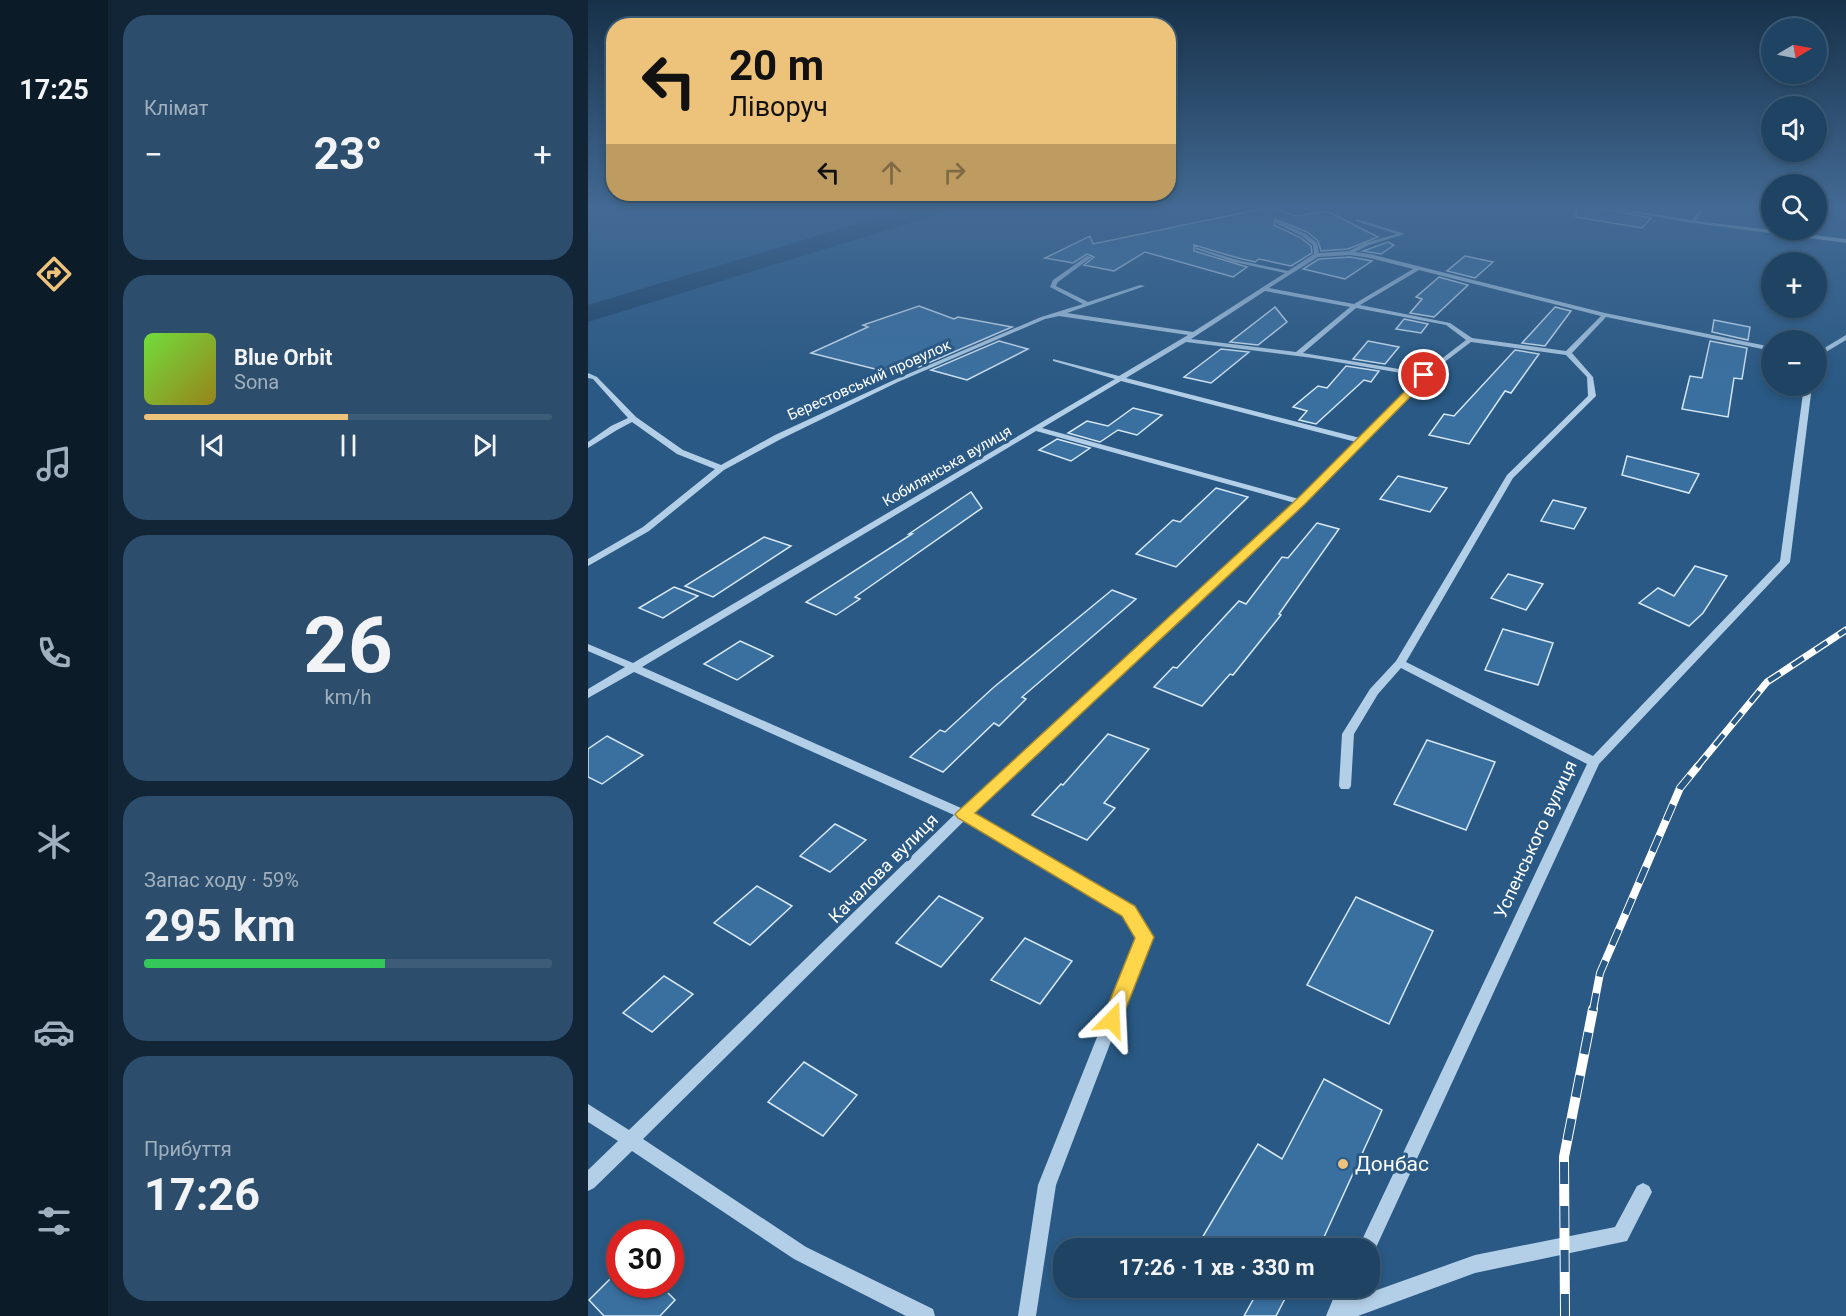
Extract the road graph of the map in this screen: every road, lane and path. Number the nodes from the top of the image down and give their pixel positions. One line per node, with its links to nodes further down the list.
1 (1075, 266): 9 (street)
2 (1260, 266): 6 (street)
3 (1300, 266): 6 (street, Кобилянська вулиця)
4 (1411, 266): 5 (street)
5 (1418, 268): 10 (street); 12 (street)
6 (1290, 273): 8 (street, Кобилянська вулиця)
7 (1142, 286): 9 (street)
8 (1265, 289): 10 (street); 14 (street, Кобилянська вулиця)
9 (1086, 303): 11 (street)
10 (1355, 306): 15 (street); 19 (street)
11 (1059, 314): 14 (street, Берестовський провулок); 29 (street, Берестовський провулок)
12 (1605, 315): 16 (street); 18 (street)
13 (1846, 336): 17 (street)
14 (1189, 337): 19 (street, Берестовський провулок); 23 (street, Кобилянська вулиця)
15 (1470, 340): 18 (street); 22 (street, Качалова вулиця)
16 (1761, 347)
17 (1827, 349)
18 (1568, 353): 33 (street)
19 (1299, 354): 22 (street, Берестовський провулок)
20 (1055, 360): 23 (street)
21 (588, 375): 25 (street)
22 (1424, 375): 27 (street, Качалова вулиця)
23 (1118, 379): 26 (street, Кобилянська вулиця); 27 (street)
24 (1807, 396): 36 (street, Успенського вулиця)
25 (633, 419): 28 (street); 29 (street)
26 (1036, 429): 30 (street); 34 (street, Кобилянська вулиця)
27 (1362, 441): 30 (street, Качалова вулиця)
28 (588, 446)
29 (721, 468): 31 (street, Берестовський провулок)
30 (1301, 502): 38 (street, Качалова вулиця)
31 (588, 563)
32 (588, 647): 34 (street)
33 (1400, 663): 36 (street); 37 (street)
34 (630, 667): 35 (street, Кобилянська вулиця); 38 (street)
35 (588, 694)
36 (1594, 762): 43 (street, Успенського вулиця)
37 (1345, 786)
38 (963, 814): 40 (street, Качалова вулиця); 47 (street)
39 (588, 1112): 40 (street)
40 (631, 1140): 41 (street, Качалова вулиця); 46 (street)
41 (588, 1182)
42 (1643, 1192): 45 (street)
43 (1372, 1238)
44 (1343, 1298): 45 (street)
45 (1335, 1315)
46 (926, 1316)
47 (1027, 1316)

